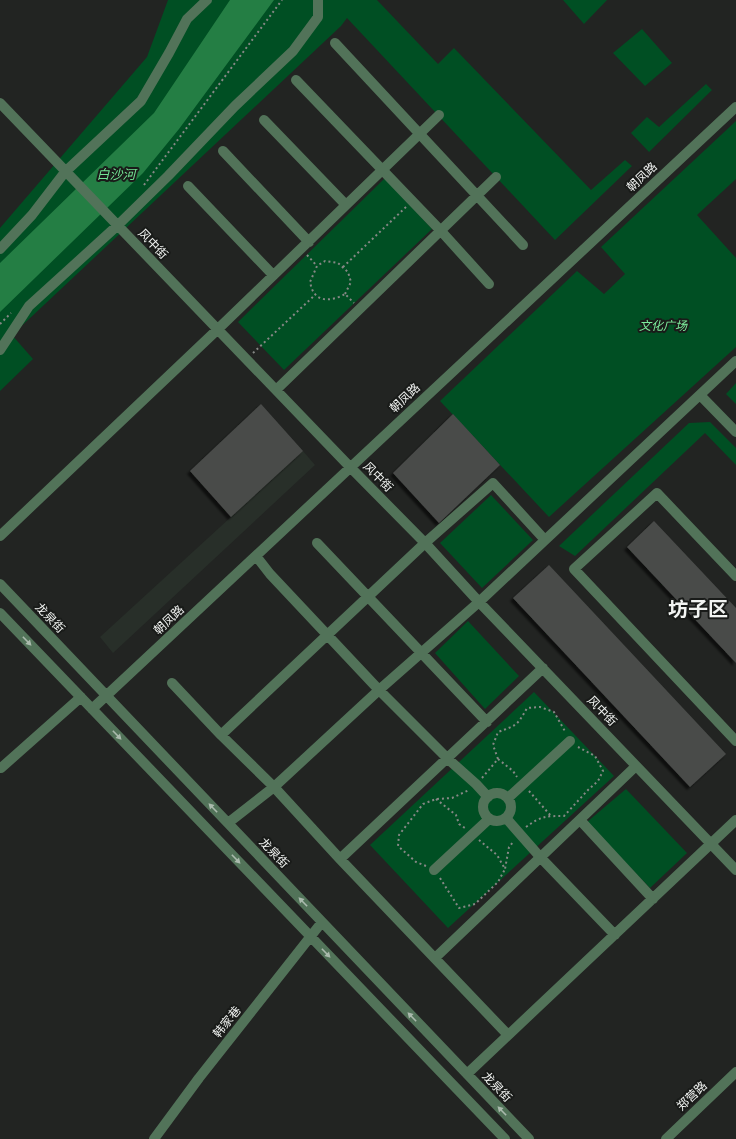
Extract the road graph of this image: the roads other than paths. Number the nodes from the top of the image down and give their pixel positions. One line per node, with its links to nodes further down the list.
1 (207, 0): 12 (street)
2 (318, 0): 17 (street)
3 (334, 43): 9 (street)
4 (296, 80): 11 (street)
5 (0, 103): 12 (street, 风中街)
6 (736, 107): 30 (street, 朝凤路)
7 (439, 115): 9 (street)
8 (264, 120): 16 (street)
9 (419, 134): 11 (street); 15 (street)
10 (223, 151): 20 (street)
11 (383, 170): 16 (street); 18 (street)
12 (67, 173): 17 (street, 风中街); 21 (street)
13 (496, 177): 15 (street)
14 (188, 186): 22 (street)
15 (478, 195): 18 (street); 19 (street)
16 (346, 205): 20 (street)
17 (116, 224): 24 (street, 风中街); 25 (street)
18 (441, 231): 23 (street); 27 (street)
19 (523, 244)
20 (305, 245): 22 (street)
21 (0, 249)
22 (273, 275): 24 (street)
23 (489, 284)
24 (218, 329): 27 (street, 风中街); 31 (street)
25 (0, 350)
26 (736, 361): 28 (street)
27 (276, 390): 30 (street, 风中街)
28 (700, 395): 29 (street); 32 (street)
29 (736, 432)
30 (350, 468): 34 (street, 风中街); 35 (street, 朝凤路)
31 (0, 536)
32 (545, 540): 34 (street); 39 (street)
33 (317, 543): 38 (street)
34 (425, 543): 38 (street); 39 (street, 风中街)
35 (256, 556): 41 (street); 46 (street, 朝凤路)
36 (736, 576): 52 (street)
37 (0, 584): 46 (street, 龙泉街)
38 (369, 597): 41 (street); 42 (street)
39 (479, 602): 42 (street); 43 (street, 风中街)
40 (0, 613): 47 (street, one-way to 47)
41 (328, 636): 45 (street); 50 (street)
42 (421, 653): 45 (street); 49 (street)
43 (543, 668): 49 (street); 54 (street, 风中街)
44 (172, 683): 50 (street)
45 (379, 690): 53 (street); 56 (street)
46 (106, 696): 48 (street, 朝凤路); 63 (street, 龙泉街, one-way to 46)
47 (81, 697): 48 (street); 55 (street)
48 (92, 709): 72 (street, one-way to 72)
49 (487, 722): 53 (street)
50 (221, 735): 56 (street)
51 (570, 741): 58 (street)
52 (736, 741)
53 (448, 759): 57 (street); 66 (street)
54 (636, 766): 61 (street); 64 (street, 风中街)
55 (0, 768)
56 (274, 787): 63 (street); 66 (street)
57 (488, 797): 58 (street); 59 (street)
58 (508, 798): 60 (street)
59 (489, 818): 60 (street); 67 (street)
60 (506, 818): 65 (street)
61 (580, 820): 65 (street); 69 (street)
62 (736, 820): 64 (street)
63 (228, 823): 70 (street, 龙泉街, one-way to 63)
64 (711, 844): 68 (street, 风中街); 69 (street)
65 (541, 858): 71 (street); 73 (street)
66 (340, 859): 73 (street)
67 (434, 870)
68 (736, 870)
69 (653, 899): 71 (street)
70 (322, 922): 72 (street, 韩家巷); 76 (street, 龙泉街, one-way to 70)
71 (615, 935): 74 (street)
72 (312, 937): 77 (street, 韩家巷); 78 (street, one-way to 78)
73 (435, 958): 74 (street)
74 (508, 1035): 76 (street)
75 (736, 1072): 80 (street, 郑营路)
76 (467, 1074): 79 (street, 龙泉街, one-way to 76)
77 (154, 1139)
78 (505, 1139)
79 (529, 1139)
80 (666, 1139)

